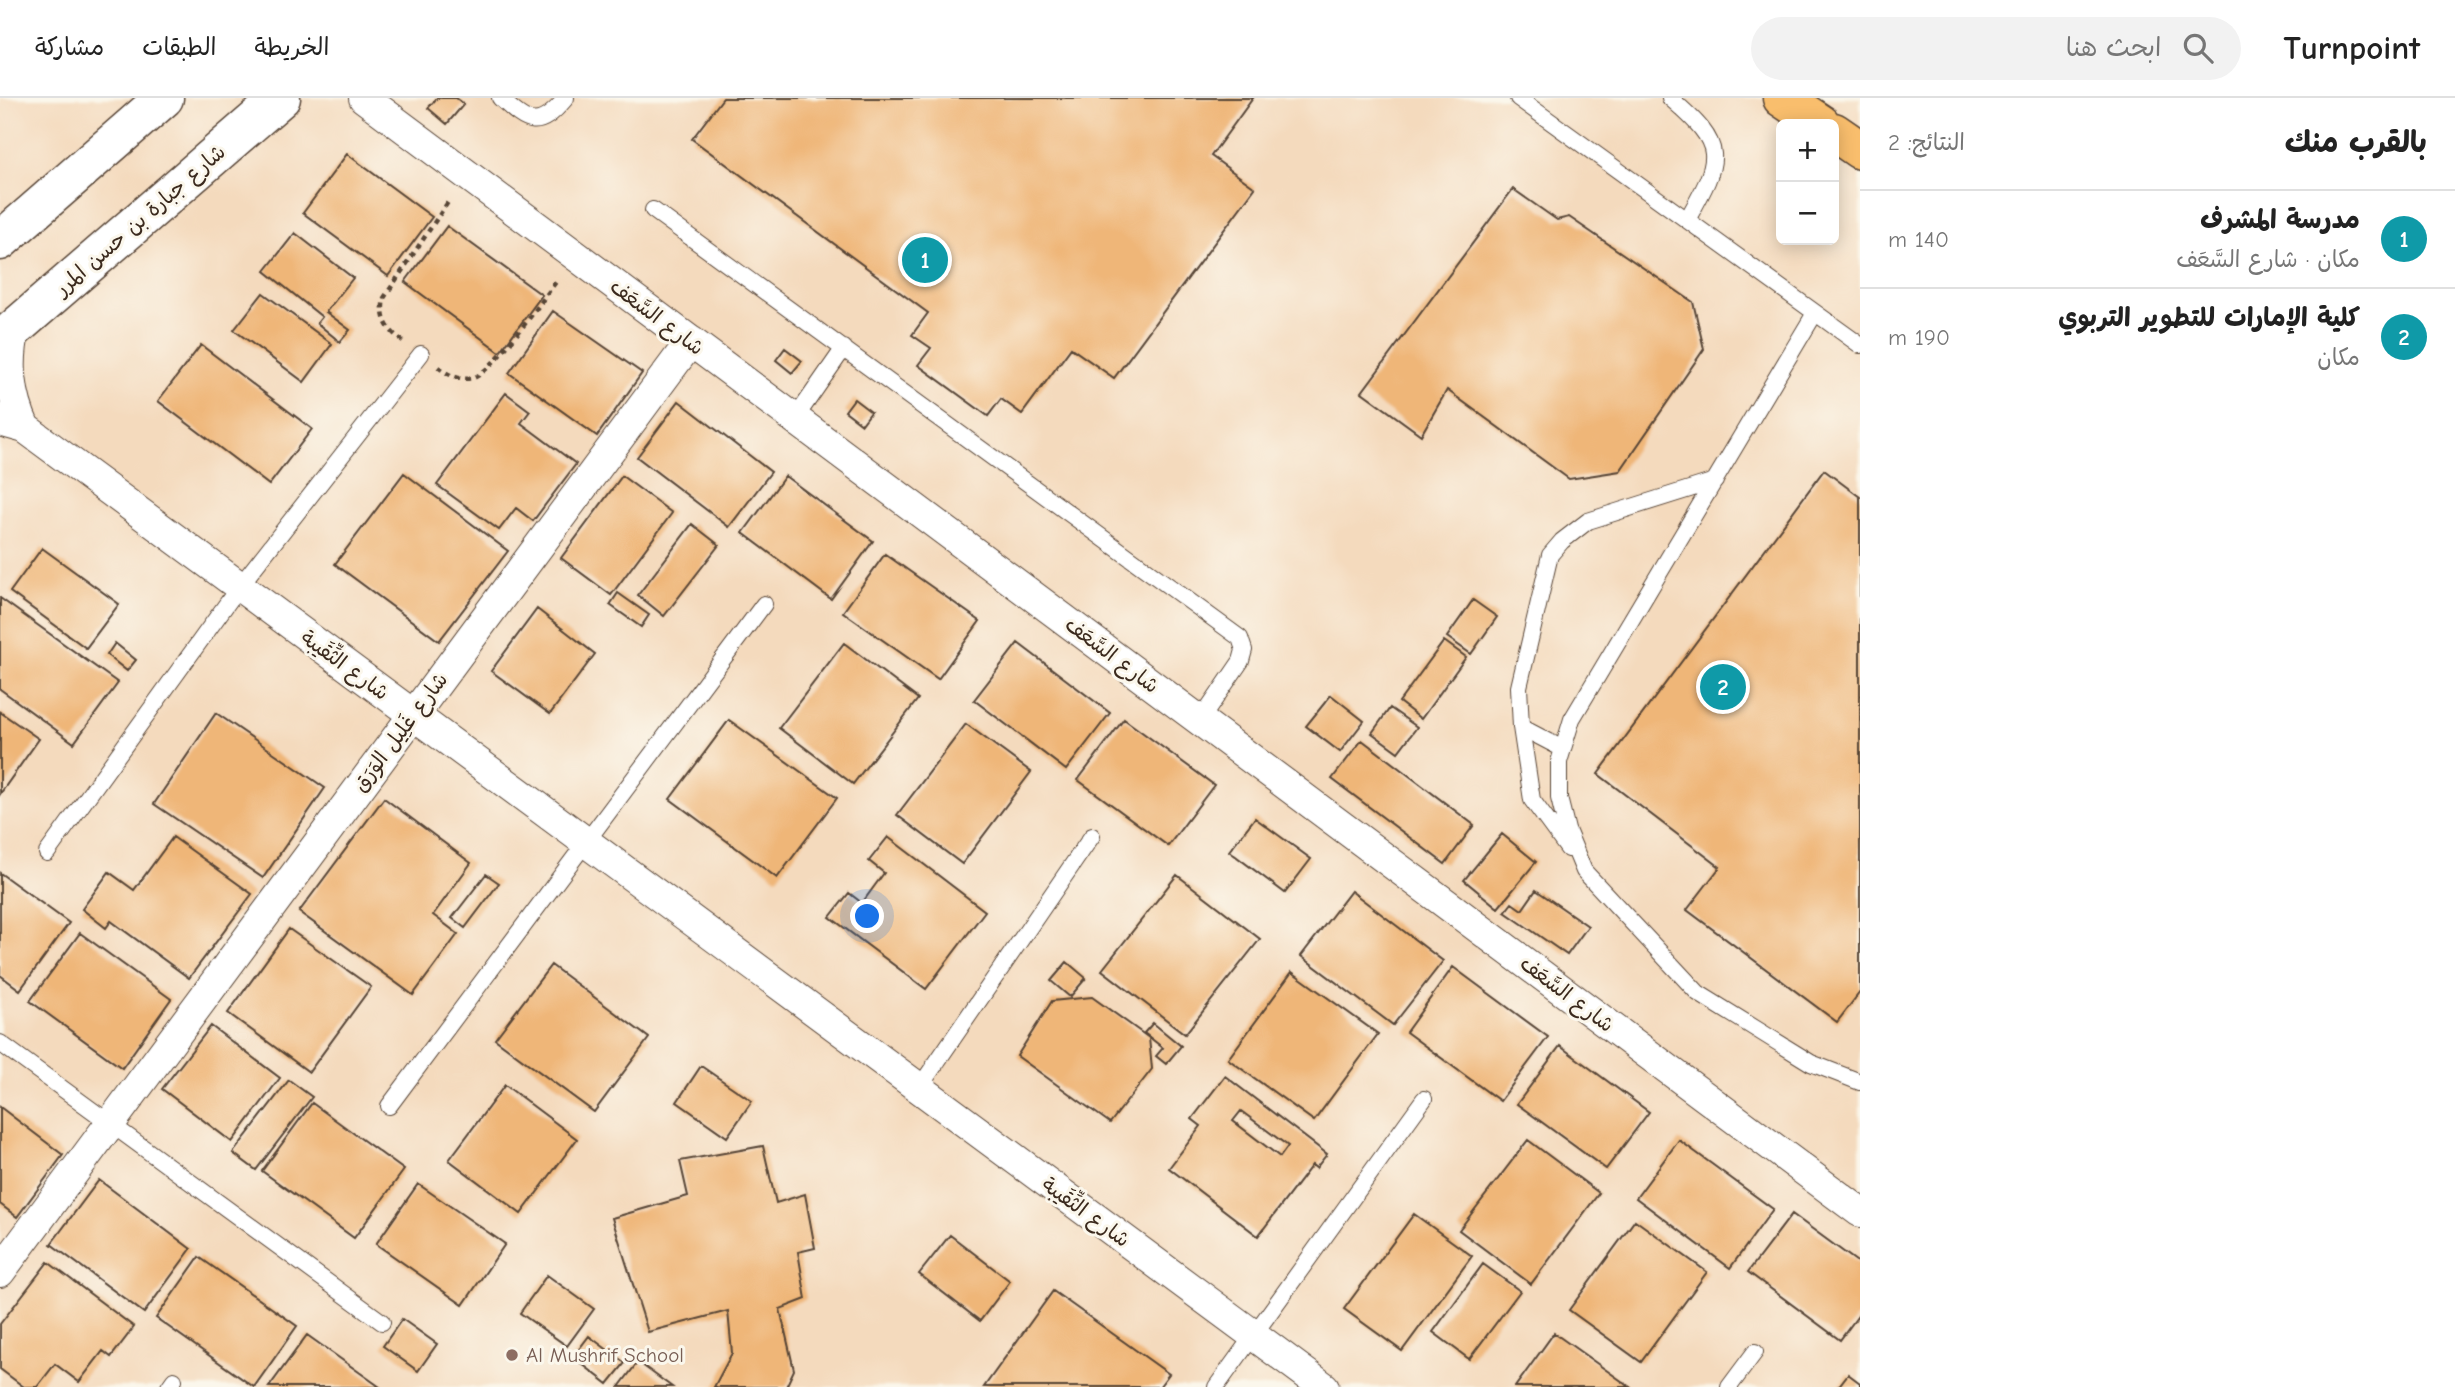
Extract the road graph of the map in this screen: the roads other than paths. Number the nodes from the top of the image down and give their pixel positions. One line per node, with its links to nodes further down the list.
1 (163, 98): 14 (street)
2 (281, 98): 16 (street, شارع جبارة بن حسن المرر)
3 (364, 98): 17 (street, شارع السَّعَف)
4 (500, 98): 5 (lane)
5 (566, 98)
6 (1518, 98): 13 (lane)
7 (1670, 98): 13 (lane)
8 (1782, 98): 9 (main road)
9 (1814, 119)
10 (1839, 135): 11 (main road)
11 (1860, 150)
12 (653, 210): 19 (lane)
13 (1687, 220): 15 (lane)
14 (0, 242)
15 (1815, 313): 18 (lane); 23 (lane)
16 (7, 335): 22 (street, شارع الثِّقَيبة)
17 (691, 341): 21 (street, شارع السَّعَف); 26 (street, شارع غَلِيل الوَرَق)
18 (1860, 345)
19 (844, 348): 21 (lane); 27 (lane)
20 (421, 354): 24 (lane)
21 (794, 419): 27 (street, شارع السَّعَف)
22 (12, 425): 24 (street, شارع الثِّقَيبة)
23 (1715, 481): 28 (lane); 29 (lane)
24 (239, 586): 26 (street, شارع الثِّقَيبة); 32 (lane)
25 (764, 604): 31 (lane)
26 (413, 715): 31 (street, شارع الثِّقَيبة); 39 (street, شارع غَلِيل الوَرَق)
27 (1200, 721): 40 (street, شارع السَّعَف)
28 (1521, 727): 29 (lane); 33 (lane)
29 (1563, 749): 33 (lane)
30 (1092, 836): 36 (lane)
31 (586, 843): 36 (street, شارع الثِّقَيبة); 38 (lane)
32 (47, 853)
33 (1584, 871): 35 (lane)
34 (0, 1043): 39 (lane)
35 (1860, 1082)
36 (919, 1088): 43 (street, شارع الثِّقَيبة)
37 (1424, 1099): 43 (lane)
38 (389, 1106)
39 (110, 1122): 41 (street, شارع غَلِيل الوَرَق); 42 (lane)
40 (1860, 1212)
41 (0, 1272)
42 (382, 1322)
43 (1253, 1335): 45 (lane); 46 (street, شارع الثِّقَيبة)
44 (1755, 1352): 47 (lane)
45 (1216, 1387)
46 (1324, 1387)
47 (1729, 1387)

